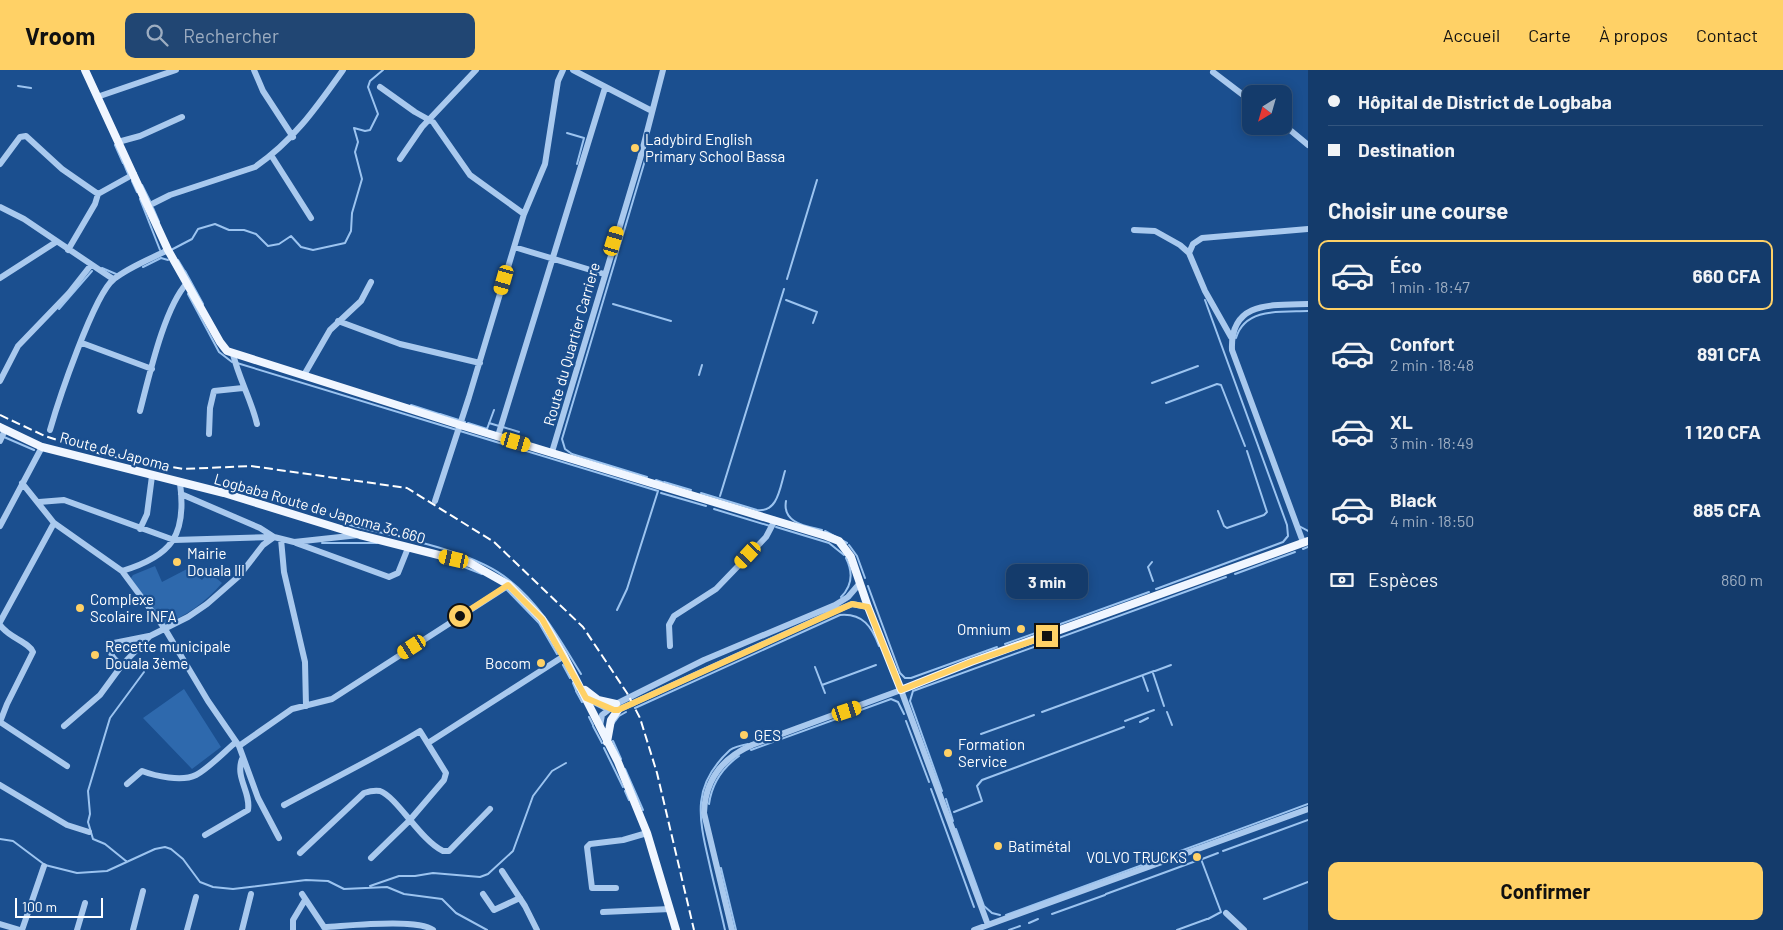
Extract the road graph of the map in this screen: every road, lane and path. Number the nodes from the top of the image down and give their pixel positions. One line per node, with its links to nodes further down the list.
1 (85, 70): 13 (main road)
2 (176, 70): 13 (street)
3 (254, 70): 18 (street)
4 (343, 70): 18 (street)
5 (476, 70): 16 (street)
6 (563, 70): 28 (street)
7 (573, 70): 11 (street)
8 (663, 70): 14 (street, Route du Quartier Carriere)
9 (1213, 72): 12 (street)
10 (380, 87): 16 (street)
11 (605, 88): 14 (street); 37 (street)
12 (1242, 94)
13 (97, 97): 19 (main road)
14 (652, 111): 39 (street, Route du Quartier Carriere)
15 (182, 117): 19 (street)
16 (431, 120): 22 (street); 28 (street)
17 (1292, 132): 20 (street)
18 (293, 137): 21 (street)
19 (118, 142): 24 (main road)
20 (1308, 145)
21 (271, 155): 26 (street); 29 (street)
22 (400, 159)
23 (0, 164): 25 (street)
24 (134, 174): 25 (street); 26 (main road)
25 (98, 194): 34 (street)
26 (148, 206): 35 (main road)
27 (0, 207): 32 (street)
28 (524, 214): 33 (street)
29 (312, 218)
30 (1308, 229): 36 (street)
31 (1134, 230): 36 (street)
32 (56, 242): 34 (street); 40 (street)
33 (514, 247): 37 (street); 49 (street)
34 (68, 250): 38 (street)
35 (168, 250): 41 (street); 43 (main road)
36 (1189, 253): 46 (street)
37 (552, 260): 39 (street); 60 (street)
38 (91, 265): 41 (street); 52 (street)
39 (604, 274): 63 (street, Route du Quartier Carriere)
40 (0, 278)
41 (112, 279): 47 (street)
42 (371, 282): 45 (street)
43 (187, 283): 48 (main road); 50 (street)
44 (1308, 304): 46 (street)
45 (338, 321): 49 (street); 51 (street)
46 (1231, 337): 78 (street)
47 (82, 342): 50 (street); 58 (street)
48 (233, 354): 51 (main road); 53 (street)
49 (480, 363): 56 (street)
50 (152, 369): 54 (street)
51 (304, 376): 56 (main road)
52 (0, 381)
53 (243, 388): 55 (street); 59 (street)
54 (140, 411)
55 (257, 424)
56 (460, 425): 60 (main road); 68 (street)
57 (3, 428): 61 (street); 62 (main road, Route de Japoma)
58 (50, 430)
59 (209, 434)
60 (498, 436): 63 (main road)
61 (0, 441)
62 (42, 446): 64 (main road, Route de Japoma); 65 (street)
63 (552, 452): 70 (main road)
64 (152, 476): 66 (main road, Route de Japoma); 73 (street)
65 (22, 483): 69 (street); 72 (street)
66 (180, 483): 67 (street); 74 (main road, Logbaba Route de Japoma 3c.660)
67 (181, 494): 75 (street); 76 (street)
68 (435, 501)
69 (39, 502): 71 (street); 73 (street)
70 (775, 520): 81 (main road); 87 (street)
71 (54, 523): 80 (street); 84 (street)
72 (0, 526)
73 (140, 529): 76 (street)
74 (360, 535): 77 (street); 79 (main road, Logbaba Route de Japoma 3c.660)
75 (277, 538): 76 (street); 77 (street); 85 (street); 93 (street)
76 (174, 540): 80 (street)
77 (294, 542): 79 (street)
78 (1305, 542): 91 (main road)
79 (408, 548): 82 (main road, Logbaba Route de Japoma 3c.660)
80 (122, 571): 85 (street)
81 (860, 583): 83 (main road); 94 (street)
82 (508, 585): 88 (main road, Logbaba Route de Japoma 3c.660); 93 (street)
83 (868, 607): 91 (main road); 94 (street)
84 (0, 624): 96 (street)
85 (165, 629): 86 (street); 101 (street)
86 (150, 636): 89 (street); 89 (street)
87 (670, 646)
88 (564, 656): 90 (main road, Logbaba Route de Japoma 3c.660); 100 (street)
89 (122, 664): 97 (street)
90 (580, 685): 92 (main road, Logbaba Route de Japoma 3c.660); 94 (main road)
91 (901, 690): 129 (street); 140 (street)
92 (586, 698): 95 (street); 98 (main road, Logbaba Route de Japoma 3c.660)
93 (306, 706): 101 (street)
94 (617, 707): 95 (street); 99 (main road)
95 (608, 709): 98 (street)
96 (0, 722): 103 (street)
97 (64, 726)
98 (600, 726): 99 (main road, Logbaba Route de Japoma 3c.660)
99 (607, 742): 111 (main road, Logbaba Route de Japoma 3c.660)
100 (428, 743): 106 (street); 109 (street)
101 (237, 744): 102 (street); 104 (street)
102 (242, 759): 112 (street); 113 (street)
103 (67, 766)
104 (127, 784)
105 (0, 785): 110 (street)
106 (284, 805)
107 (1308, 808): 129 (street)
108 (490, 809): 109 (street)
109 (409, 821): 114 (street); 115 (street)
110 (89, 832)
111 (647, 833): 118 (street); 125 (main road, Logbaba Route de Japoma 3c.660)
112 (205, 835)
113 (279, 838)
114 (300, 853)
115 (371, 858)
116 (44, 866): 131 (street)
117 (502, 870): 123 (street)
118 (616, 888)
119 (142, 891): 133 (street)
120 (251, 894): 135 (street)
121 (482, 894): 123 (street)
122 (196, 897): 134 (street)
123 (520, 898): 138 (street)
124 (85, 903): 132 (street)
125 (670, 909): 126 (street); 139 (main road, Logbaba Route de Japoma 3c.660)
126 (603, 912)
127 (1226, 913): 142 (street)
128 (0, 924): 131 (street)
129 (988, 925): 141 (street)
130 (325, 928): 136 (street); 137 (street)
131 (21, 930)
132 (77, 930)
133 (133, 930)
134 (187, 930)
135 (242, 930)
136 (293, 930)
137 (433, 930)
138 (537, 930)
139 (676, 930)
140 (732, 930)
141 (974, 930)
142 (1244, 930)

